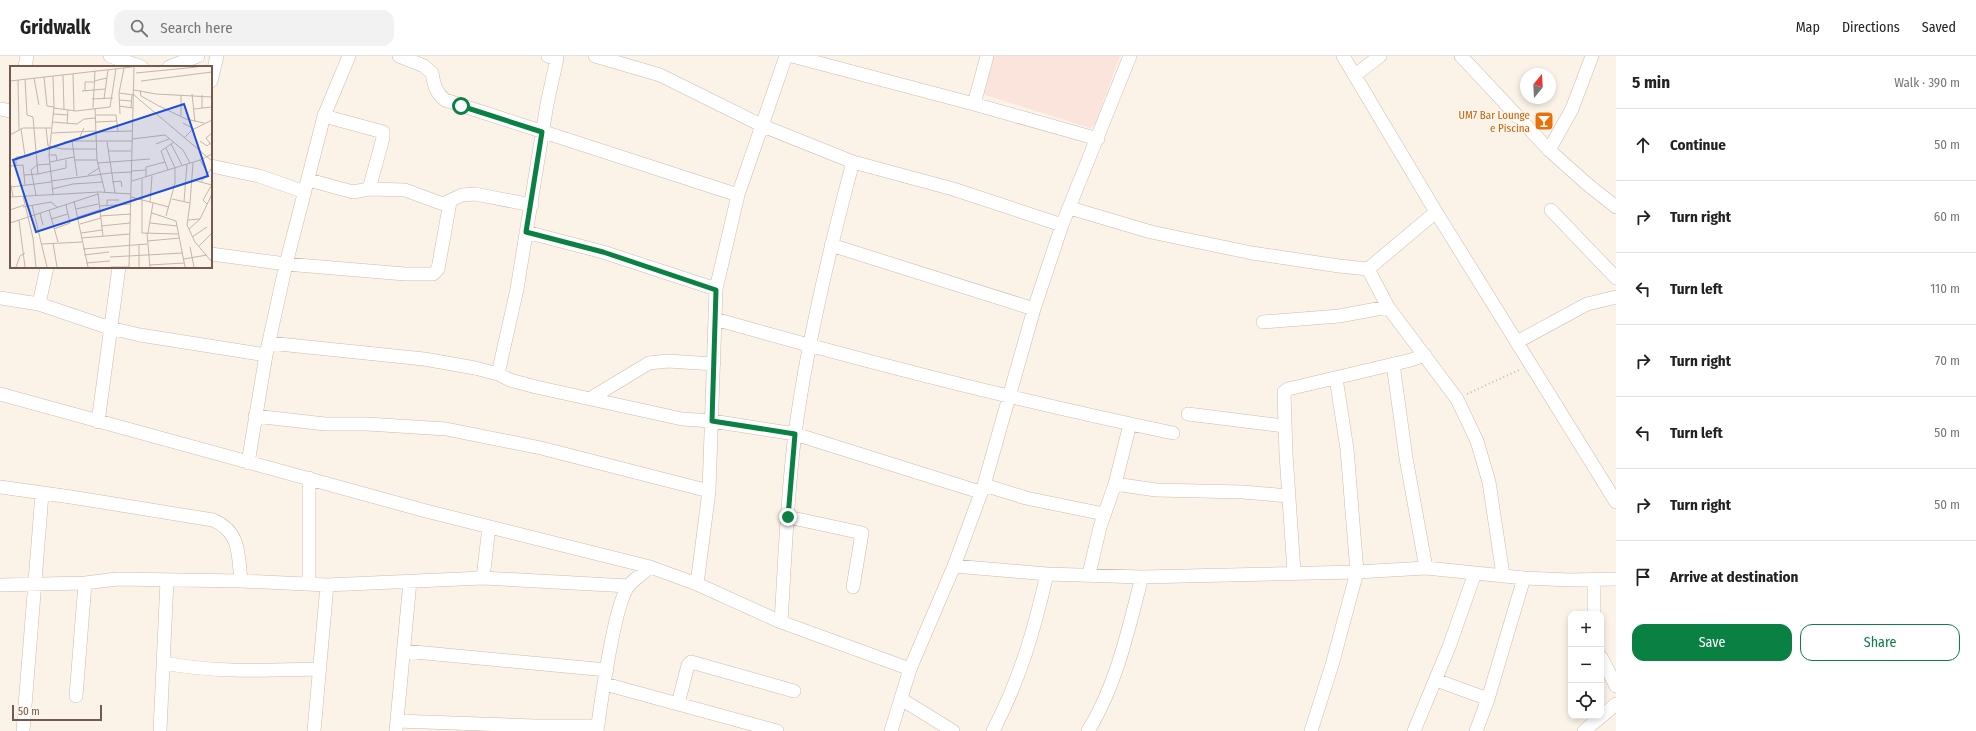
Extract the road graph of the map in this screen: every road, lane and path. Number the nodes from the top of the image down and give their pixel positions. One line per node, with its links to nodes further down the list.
1 (27, 56): 18 (street)
2 (198, 56): 20 (street)
3 (217, 56): 22 (street)
4 (349, 56): 26 (street)
5 (400, 56): 28 (street)
6 (595, 56): 17 (street)
7 (786, 56): 27 (street)
8 (792, 56): 23 (street)
9 (987, 56): 23 (street)
10 (1130, 56): 29 (street)
11 (1344, 56): 21 (street)
12 (1380, 56): 21 (street)
13 (1461, 56): 30 (street)
14 (1592, 56): 30 (street)
15 (114, 57): 19 (street)
16 (554, 57): 28 (street)
17 (626, 60): 27 (street)
18 (25, 66)
19 (139, 66)
20 (172, 66)
21 (1355, 75): 41 (street)
22 (212, 77)
23 (974, 104): 29 (street)
24 (0, 108): 25 (street)
25 (10, 111)
26 (324, 116): 33 (street); 34 (street)
27 (762, 126): 31 (street); 35 (street)
28 (542, 132): 35 (street); 37 (street)
29 (1098, 139): 39 (street)
30 (1549, 150): 38 (street)
31 (853, 162): 42 (street); 44 (street)
32 (212, 166): 33 (street)
33 (307, 186): 34 (street); 46 (street)
34 (369, 188): 36 (street)
35 (738, 195): 51 (street)
36 (450, 202): 37 (street); 46 (street)
37 (532, 205): 43 (street)
38 (1616, 207)
39 (1070, 208): 42 (street); 49 (street)
40 (1551, 210): 50 (street)
41 (1436, 212): 49 (street); 60 (street)
42 (1062, 225): 56 (street)
43 (526, 232): 51 (street); 67 (street)
44 (831, 245): 56 (street); 61 (street)
45 (212, 254): 46 (street)
46 (286, 264): 62 (street)
47 (47, 268): 54 (street)
48 (119, 268): 59 (street)
49 (1368, 269): 55 (street)
50 (1616, 278)
51 (716, 290): 57 (street)
52 (1616, 297): 60 (street)
53 (0, 298): 54 (street)
54 (39, 304): 59 (street)
55 (1388, 307): 58 (street); 63 (street)
56 (1034, 309): 70 (street)
57 (715, 319): 61 (street); 64 (street)
58 (1263, 322)
59 (110, 328): 62 (street); 76 (street)
60 (1517, 342): 66 (street)
61 (810, 346): 70 (street); 80 (street)
62 (267, 349): 67 (street); 74 (street)
63 (1425, 355): 65 (street); 72 (street)
64 (714, 364): 71 (street); 75 (street)
65 (1393, 364): 68 (street); 95 (street)
66 (1531, 364): 72 (path); 89 (street)
67 (498, 374): 71 (street)
68 (1336, 378): 78 (street); 97 (street)
69 (0, 394): 76 (street)
70 (1010, 397): 77 (street); 85 (street)
71 (591, 398): 75 (street)
72 (1457, 399): 101 (street)
73 (1188, 414): 78 (street)
74 (255, 416): 81 (street); 86 (street)
75 (712, 421): 80 (street); 86 (street)
76 (98, 422): 81 (street)
77 (1130, 424): 79 (street); 83 (street)
78 (1284, 426): 88 (street)
79 (1173, 433)
80 (795, 434): 85 (street); 91 (street)
81 (248, 463): 82 (street)
82 (309, 478): 92 (street); 112 (street)
83 (1115, 484): 88 (street); 90 (street)
84 (0, 488): 87 (street)
85 (982, 488): 90 (street); 93 (street)
86 (709, 491): 113 (street)
87 (42, 494): 108 (street); 111 (street)
88 (1288, 496): 96 (street)
89 (1616, 502)
90 (1104, 514): 100 (street)
91 (788, 517): 117 (street); 119 (street)
92 (489, 527): 94 (street); 103 (street)
93 (954, 566): 99 (street); 124 (street)
94 (650, 567): 113 (street); 116 (street)
95 (1426, 568): 97 (street); 98 (street)
96 (1294, 572): 97 (street); 102 (street)
97 (1357, 572): 146 (street)
98 (1475, 573): 101 (street); 126 (street)
99 (1047, 574): 100 (street); 144 (street)
100 (1090, 574): 102 (street)
101 (1503, 575): 104 (street)
102 (1142, 577): 145 (street)
103 (483, 578): 109 (street); 116 (street)
104 (1524, 578): 107 (street); 132 (street)
105 (1616, 579): 107 (street)
106 (166, 580): 108 (street); 110 (street); 121 (street)
107 (1594, 580): 118 (street)
108 (241, 581): 112 (street)
109 (410, 581): 115 (street); 120 (street)
110 (85, 583): 111 (street); 130 (street)
111 (35, 584): 114 (street); 138 (street)
112 (309, 584): 115 (street)
113 (697, 584): 119 (street)
114 (0, 585)
115 (327, 585): 123 (street)
116 (629, 586): 125 (street)
117 (853, 587)
118 (1594, 611)
119 (781, 622): 124 (street)
120 (404, 651): 125 (street); 135 (street)
121 (164, 663): 123 (street); 139 (street)
122 (1604, 663): 128 (street)
123 (319, 669): 140 (street)
124 (910, 669): 131 (street)
125 (607, 670): 127 (street)
126 (1436, 680): 132 (street); 147 (street)
127 (605, 684): 133 (street); 136 (street)
128 (1616, 686)
129 (794, 691): 133 (street)
130 (76, 696)
131 (901, 699): 142 (street); 143 (street)
132 (1488, 699): 137 (street)
133 (678, 704): 141 (street)
134 (1616, 704): 148 (street)
135 (397, 726): 136 (street)
136 (598, 728)
137 (1478, 730)
138 (23, 731)
139 (160, 731)
140 (314, 731)
141 (777, 731)
142 (891, 731)
143 (953, 731)
144 (994, 731)
145 (1088, 731)
146 (1311, 731)
147 (1414, 731)
148 (1584, 731)

